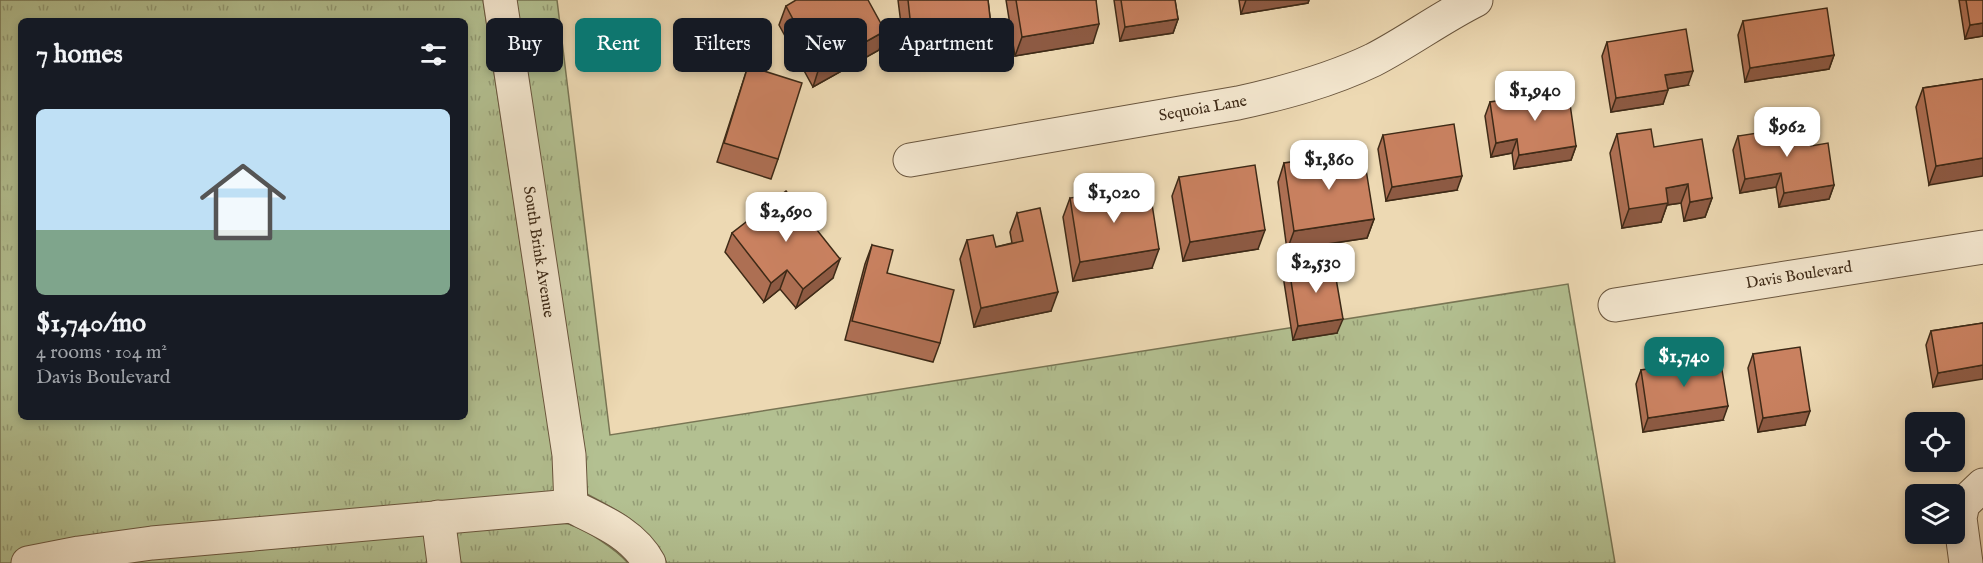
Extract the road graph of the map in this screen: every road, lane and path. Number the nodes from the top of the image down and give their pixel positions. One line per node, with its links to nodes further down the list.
1 (500, 0): 7 (street, South Brink Avenue)
2 (1476, 0): 3 (street, Sequoia Lane)
3 (910, 160)
4 (1983, 247): 5 (street, Davis Boulevard)
5 (1615, 305)
6 (1983, 485): 12 (street)
7 (571, 506): 8 (street); 11 (street)
8 (438, 517): 9 (street); 10 (street)
9 (28, 563)
10 (444, 563)
11 (648, 563)
12 (1966, 563)

